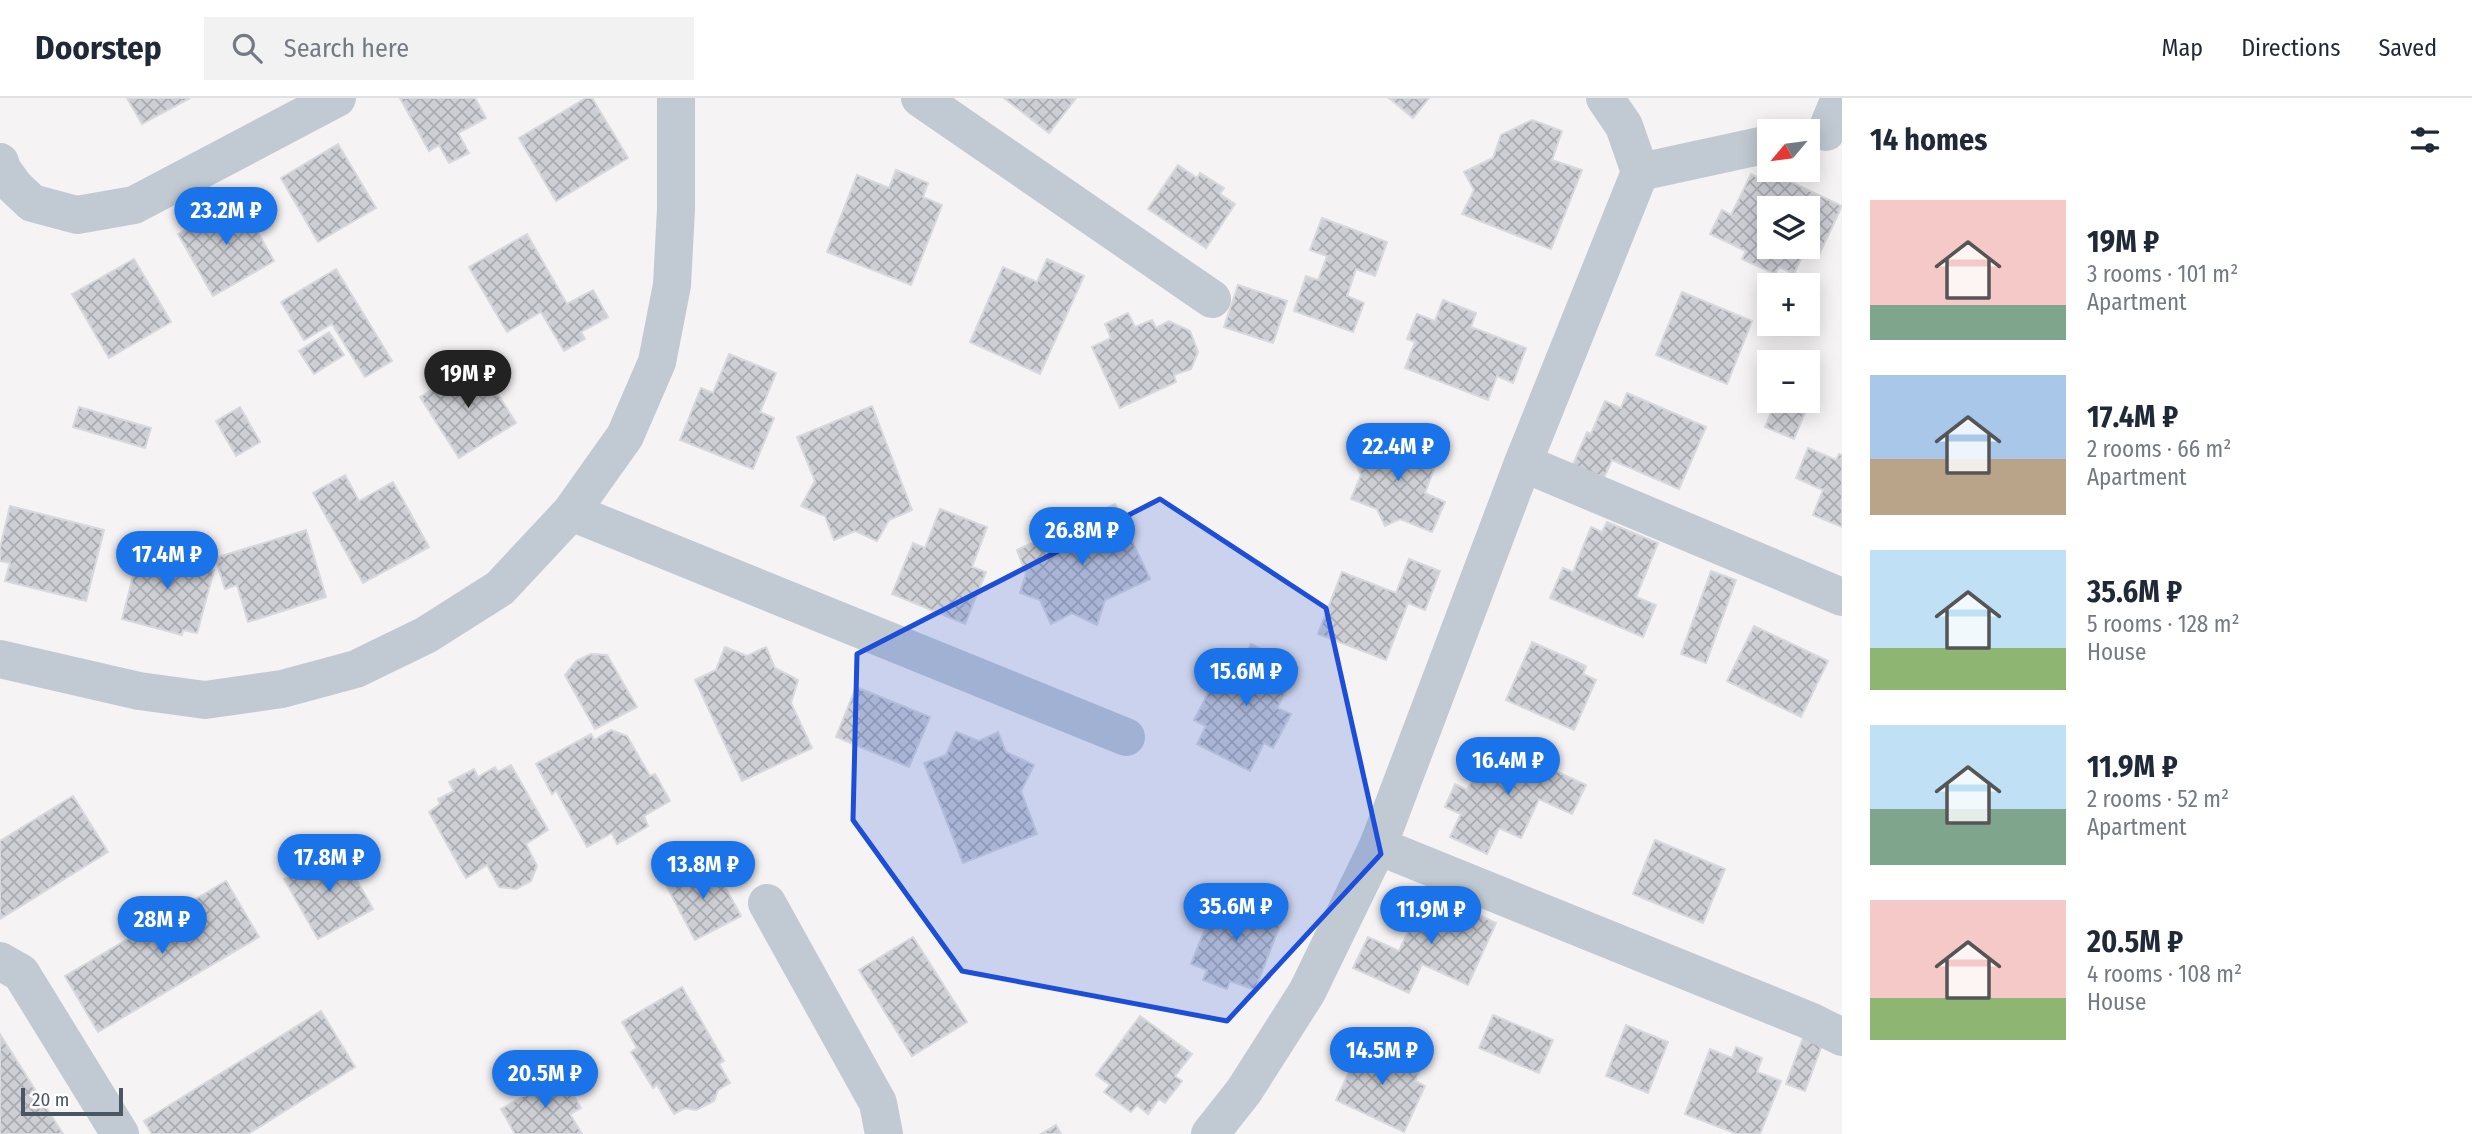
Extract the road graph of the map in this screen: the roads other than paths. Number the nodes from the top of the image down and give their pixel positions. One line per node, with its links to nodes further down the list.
1 (337, 98): 6 (street)
2 (676, 98): 10 (street)
3 (920, 98): 8 (street)
4 (1605, 98): 7 (street)
5 (1757, 148): 7 (street)
6 (0, 162)
7 (1640, 172): 9 (street)
8 (1212, 299)
9 (1523, 463): 11 (street); 14 (street)
10 (571, 512): 12 (street); 13 (street)
11 (1842, 597)
12 (0, 659)
13 (1126, 737)
14 (1378, 846): 17 (street); 20 (street)
15 (767, 903): 19 (street)
16 (0, 961): 18 (street)
17 (1842, 1037)
18 (120, 1134)
19 (884, 1134)
20 (1210, 1134)

